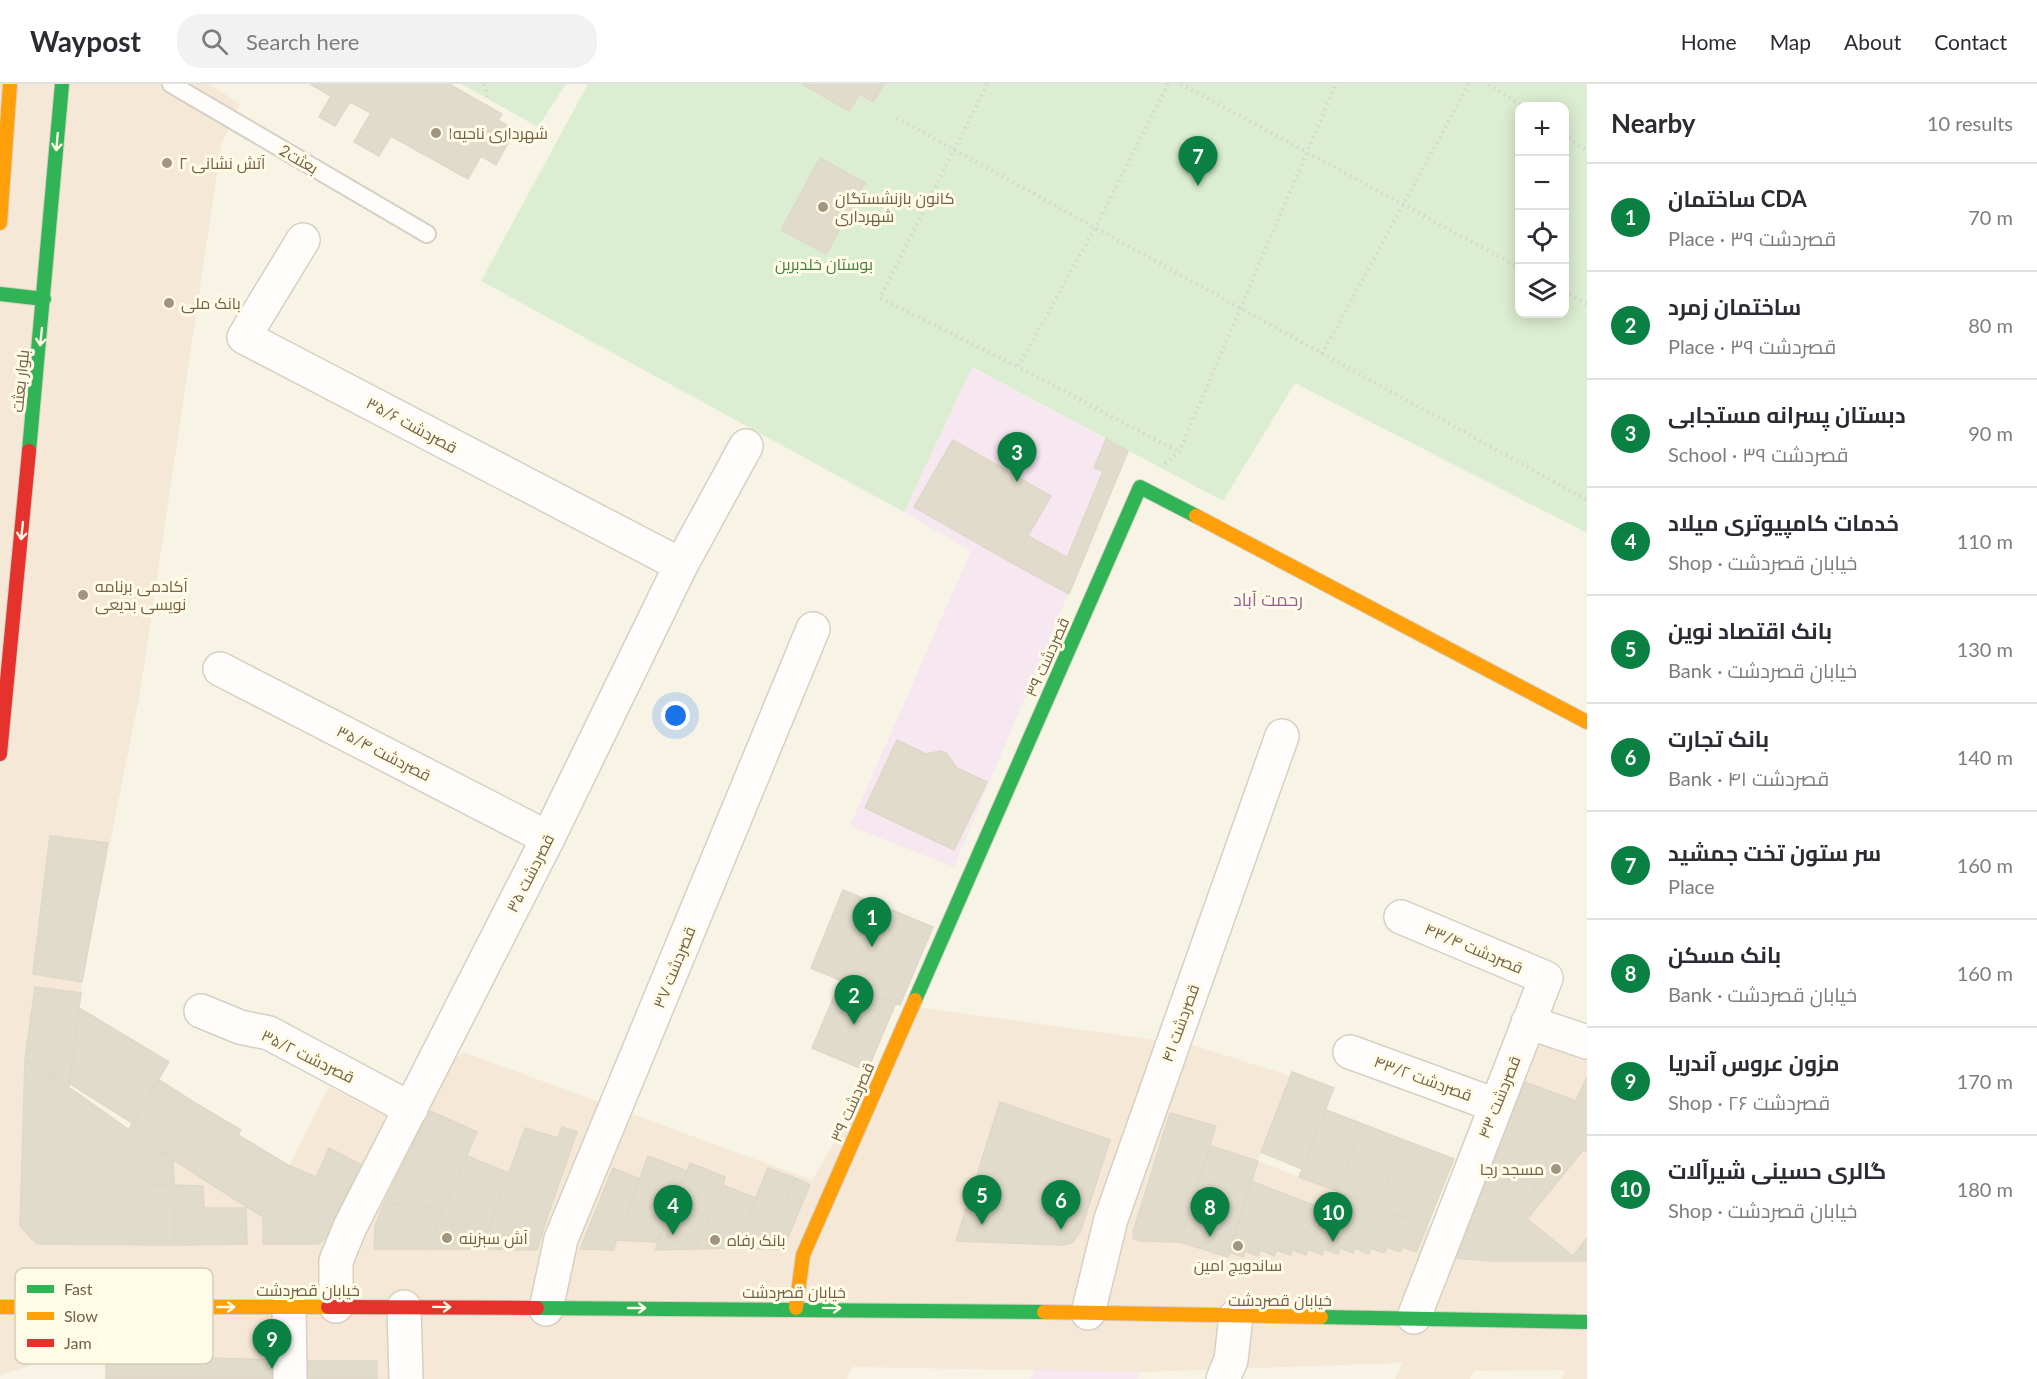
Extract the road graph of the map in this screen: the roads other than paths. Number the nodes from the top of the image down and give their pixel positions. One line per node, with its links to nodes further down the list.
1 (10, 84): 4 (main road)
2 (62, 84): 8 (main road, بلوار بعثت, one-way to 8)
3 (171, 84): 5 (lane, 2بعثت)
4 (0, 223)
5 (427, 234)
6 (303, 240): 10 (street, قصردشت ۳۵/۶)
7 (0, 294): 8 (main road)
8 (44, 299): 15 (main road, بلوار بعثت, one-way to 15)
9 (746, 446): 10 (street, قصردشت ۳۵)
10 (681, 565): 16 (street, قصردشت ۳۵)
11 (813, 629): 32 (street, قصردشت ۳۷)
12 (220, 669): 16 (street, قصردشت ۳۵/۴)
13 (1587, 723): 31 (main road, قصردشت ۳۹)
14 (1282, 736): 33 (street, قصردشت ۴۱)
15 (0, 754)
16 (548, 838): 24 (street, قصردشت ۳۵)
17 (1401, 917): 18 (street, قصردشت ۴۳/۴)
18 (1546, 978): 20 (street, قصردشت ۴۳)
19 (201, 1011): 24 (street, قصردشت ۳۵/۲)
20 (1528, 1022): 21 (street); 23 (street, قصردشت ۴۳)
21 (1587, 1042)
22 (1350, 1052): 23 (street, قصردشت ۴۳/۲)
23 (1495, 1105): 35 (street, قصردشت ۴۳)
24 (411, 1109): 27 (street, قصردشت ۳۵)
25 (213, 1306): 26 (main road, خیابان قصردشت, one-way to 26)
26 (289, 1306): 27 (main road, خیابان قصردشت); 37 (street)
27 (336, 1306): 30 (main road, خیابان قصردشت)
28 (0, 1307): 29 (main road, خیابان قصردشت, one-way to 29)
29 (15, 1307)
30 (404, 1307): 32 (main road, خیابان قصردشت, one-way to 32); 38 (street)
31 (796, 1308): 32 (main road, خیابان قصردشت, one-way to 31); 33 (main road, خیابان قصردشت, one-way to 33)
32 (546, 1309)
33 (1088, 1313): 34 (main road, خیابان قصردشت)
34 (1236, 1317): 35 (main road, خیابان قصردشت); 39 (street)
35 (1414, 1317): 36 (main road, خیابان قصردشت)
36 (1587, 1322)
37 (290, 1379)
38 (406, 1379)
39 (1223, 1379)

